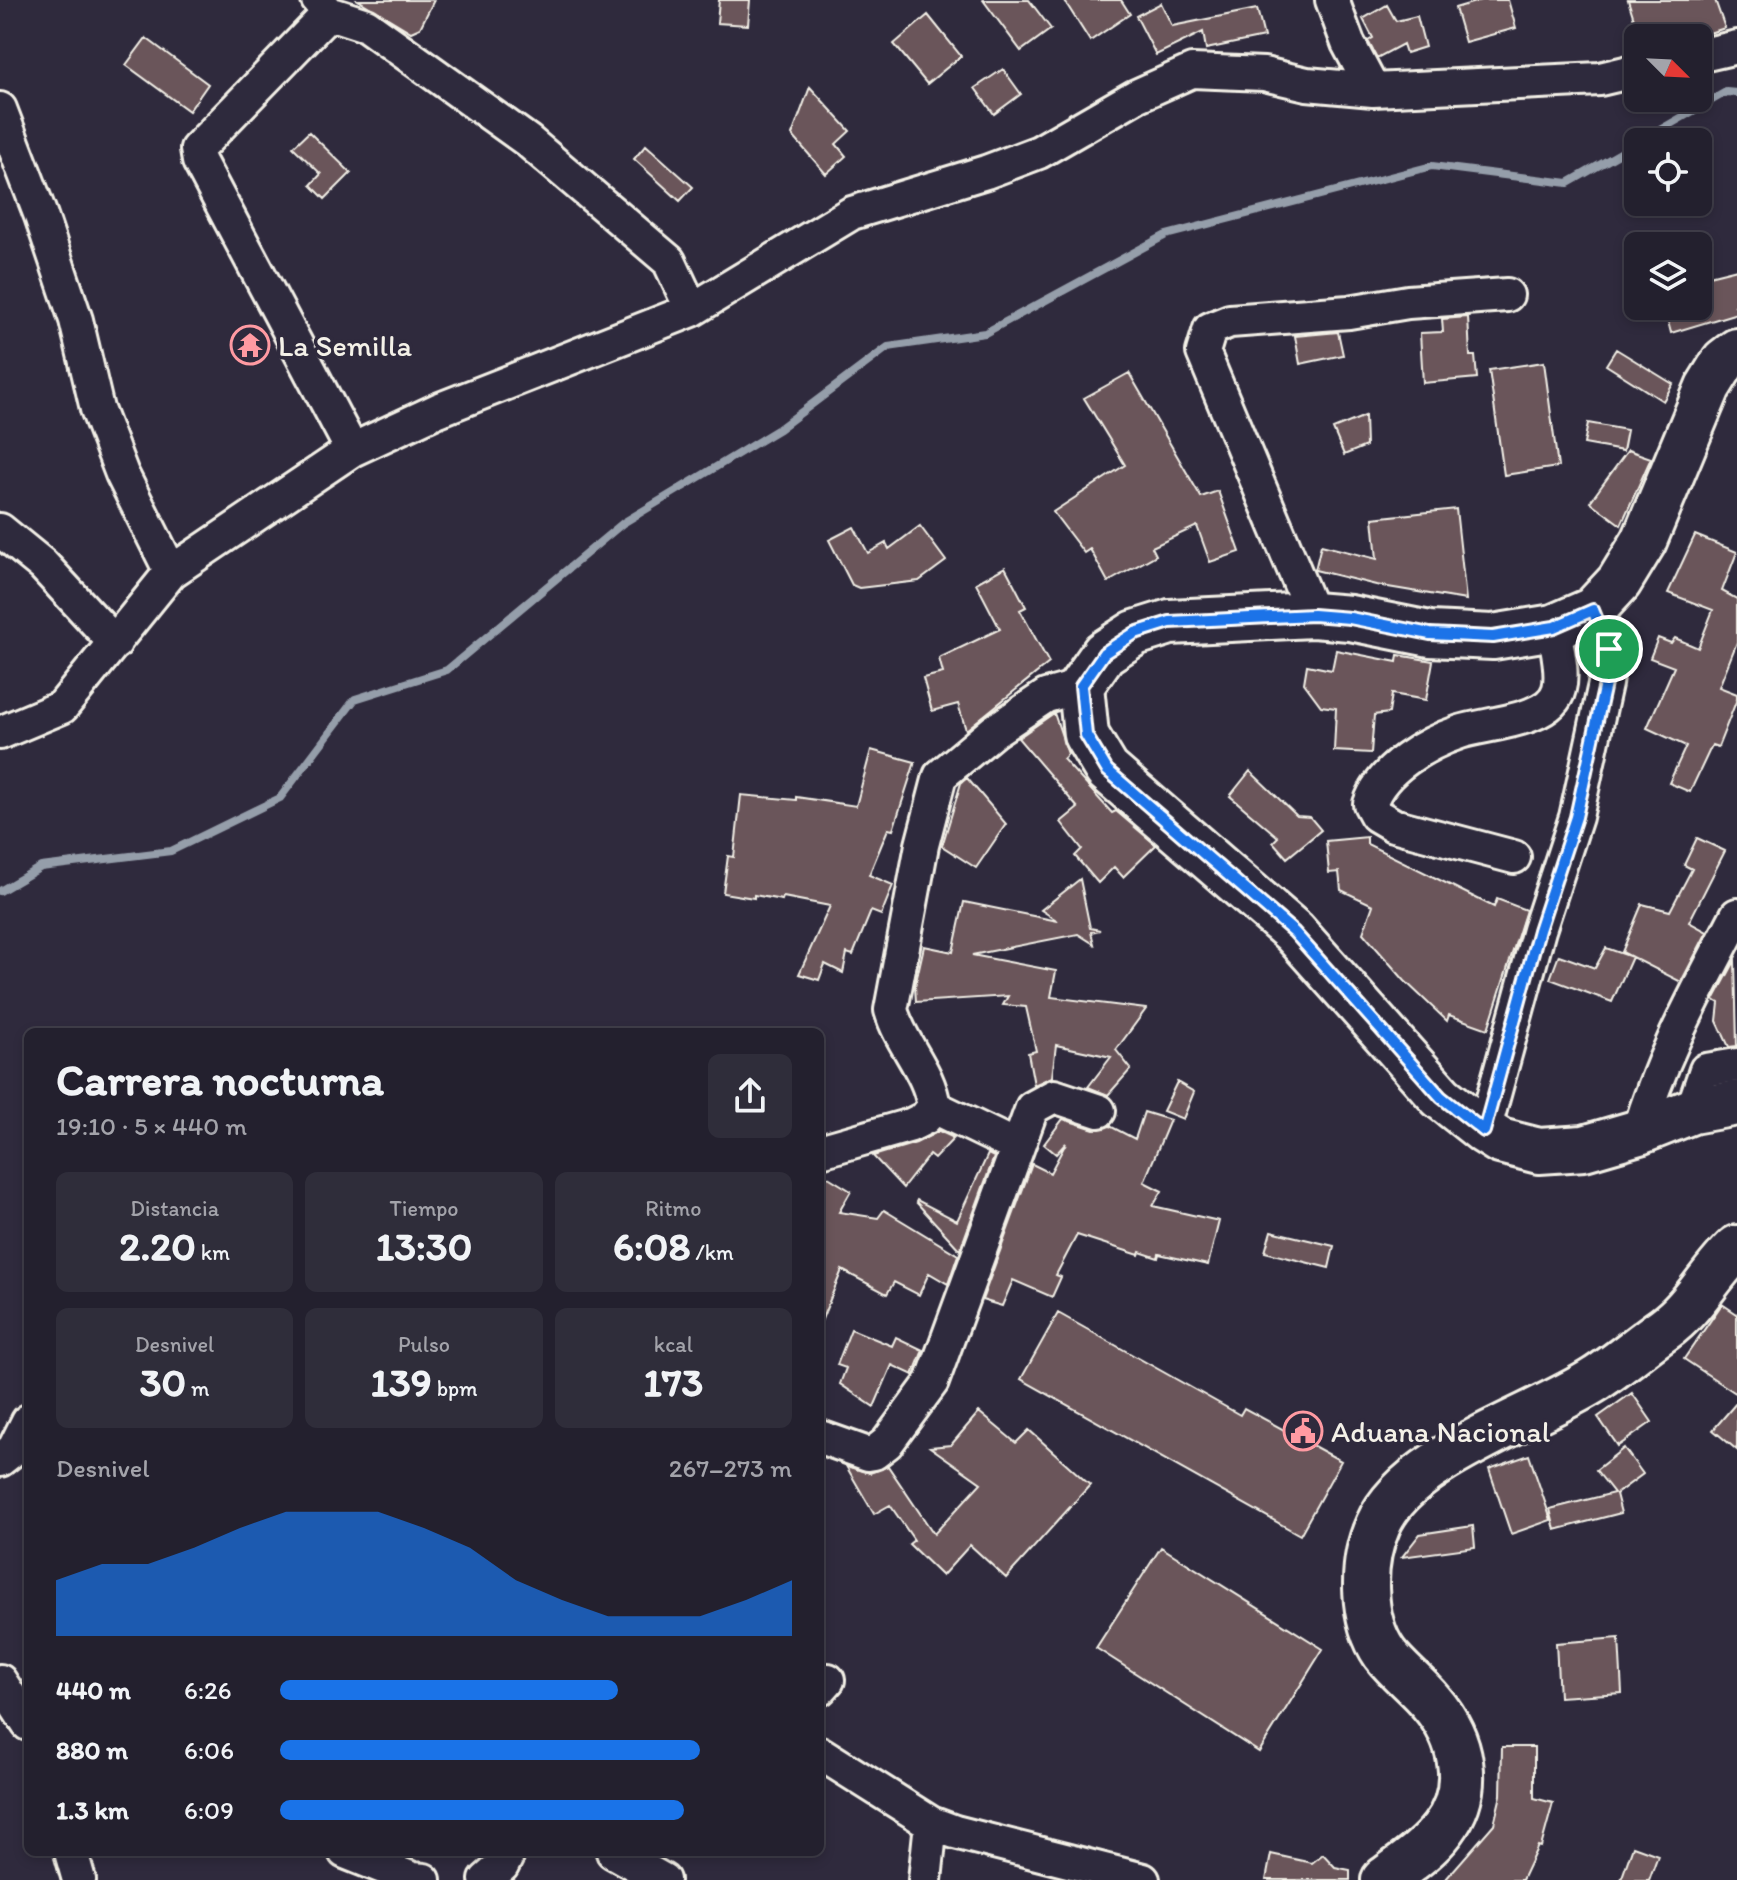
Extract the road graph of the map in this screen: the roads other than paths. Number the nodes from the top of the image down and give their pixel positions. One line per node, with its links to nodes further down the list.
1 (1332, 0): 6 (street)
2 (324, 6): 9 (street); 11 (street)
3 (1737, 47): 4 (street)
4 (1712, 53)
5 (1624, 73): 6 (street)
6 (1373, 90): 9 (street)
7 (0, 109): 13 (street)
8 (1507, 295): 15 (street)
9 (692, 310): 11 (street)
10 (1737, 351): 14 (main road)
11 (352, 450): 13 (street)
12 (0, 530): 17 (street)
13 (171, 572): 17 (street)
14 (1593, 610): 16 (main road); 27 (street)
15 (1313, 615): 16 (main road); 18 (main road)
16 (1554, 627): 20 (street)
17 (115, 643): 19 (street)
18 (1081, 686): 24 (street); 27 (main road)
19 (0, 733)
20 (1514, 857)
21 (1737, 915): 28 (street)
22 (1737, 1065): 26 (street)
23 (1737, 1103): 26 (main road)
24 (934, 1107): 29 (street); 30 (street)
25 (1099, 1111): 29 (street)
26 (1692, 1111): 28 (main road)
27 (1484, 1131): 28 (main road)
28 (1639, 1132)
29 (1017, 1147): 33 (street)
30 (824, 1150)
31 (1737, 1248): 49 (main road)
32 (24, 1429): 34 (street)
33 (824, 1439)
34 (0, 1460)
35 (0, 1681): 36 (street)
36 (24, 1718)
37 (824, 1756): 38 (street)
38 (931, 1823): 47 (street); 48 (street)
39 (72, 1856): 43 (street)
40 (355, 1856): 44 (street)
41 (507, 1856): 45 (street)
42 (620, 1856): 46 (street)
43 (79, 1880)
44 (424, 1880)
45 (486, 1880)
46 (663, 1880)
47 (925, 1880)
48 (1143, 1880)
49 (1384, 1880)

